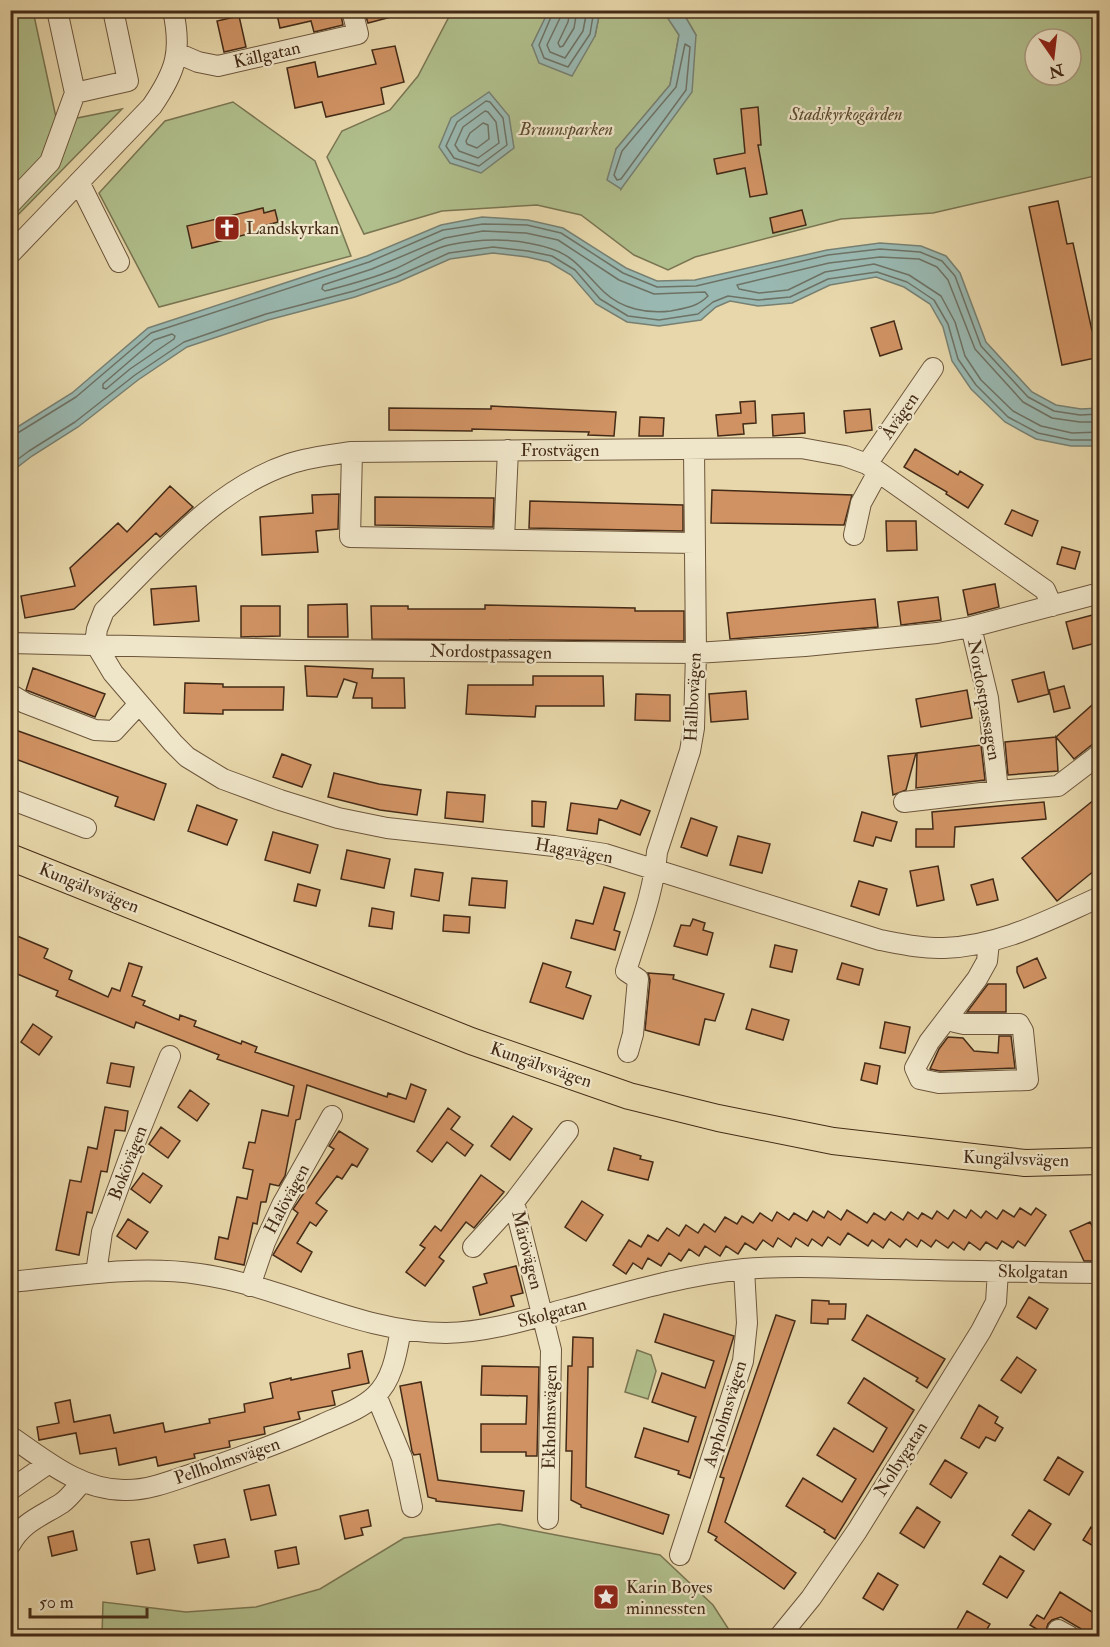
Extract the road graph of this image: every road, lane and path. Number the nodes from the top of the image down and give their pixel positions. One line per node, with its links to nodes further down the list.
1 (57, 10): 6 (street)
2 (113, 10): 6 (street)
3 (173, 10): 5 (street)
4 (352, 10): 5 (street, Källgatan)
5 (177, 53): 7 (street)
6 (75, 93): 8 (street)
7 (79, 182): 9 (street); 10 (street)
8 (10, 204)
9 (10, 254)
10 (119, 262)
11 (933, 368): 15 (street, Åvägen)
12 (508, 450): 13 (street, Frostvägen); 14 (street, Frostvägen); 17 (street)
13 (694, 450): 15 (street, Frostvägen); 18 (street, Hallbovägen)
14 (352, 452): 17 (street); 23 (street, Frostvägen)
15 (873, 468): 16 (street, Åvägen); 20 (street, Frostvägen)
16 (854, 535)
17 (504, 539): 18 (street)
18 (694, 543): 24 (street, Hallbovägen)
19 (1100, 593): 20 (street, Nordostpassagen)
20 (1053, 606): 21 (street, Nordostpassagen)
21 (971, 627): 24 (street, Nordostpassagen); 28 (street, Nordostpassagen)
22 (10, 643): 23 (street, Nordostpassagen)
23 (95, 644): 24 (street, Nordostpassagen); 26 (street, Hagavägen)
24 (696, 653): 33 (street, Hallbovägen)
25 (10, 694): 26 (street)
26 (139, 704): 33 (street, Hagavägen)
27 (1100, 754): 28 (street)
28 (998, 782): 30 (street)
29 (10, 799): 31 (street)
30 (904, 802)
31 (86, 828)
32 (10, 857): 41 (main road, Kungälvsvägen)
33 (656, 870): 35 (street, Hagavägen); 37 (street, Hallbovägen)
34 (1100, 897): 35 (street, Hagavägen)
35 (989, 942): 36 (street)
36 (948, 1017): 36 (street)
37 (628, 1052)
38 (170, 1056): 46 (street, Bokövägen)
39 (332, 1116): 49 (street, Halövägen)
40 (568, 1131): 42 (street, Märövägen)
41 (1100, 1161)
42 (514, 1202): 43 (street); 50 (street, Märövägen)
43 (473, 1247)
44 (744, 1269): 45 (street, Skolgatan); 50 (street, Skolgatan); 60 (street, Aspholmsvägen)
45 (998, 1271): 47 (street, Skolgatan); 61 (street, Nolbygatan)
46 (96, 1273): 48 (street, Skolgatan); 49 (street, Skolgatan)
47 (1100, 1273)
48 (10, 1282)
49 (250, 1286): 51 (street, Skolgatan)
50 (544, 1315): 51 (street, Skolgatan); 58 (street, Ekholmsvägen)
51 (401, 1329): 52 (street, Pellholmsvägen)
52 (376, 1395): 55 (street, Pellholmsvägen); 57 (street)
53 (10, 1437): 54 (street, Pellholmsvägen)
54 (48, 1463): 55 (street, Pellholmsvägen); 56 (street)
55 (81, 1482): 59 (street)
56 (10, 1490)
57 (412, 1507)
58 (548, 1519)
59 (10, 1545)
60 (680, 1555)
61 (780, 1636)

